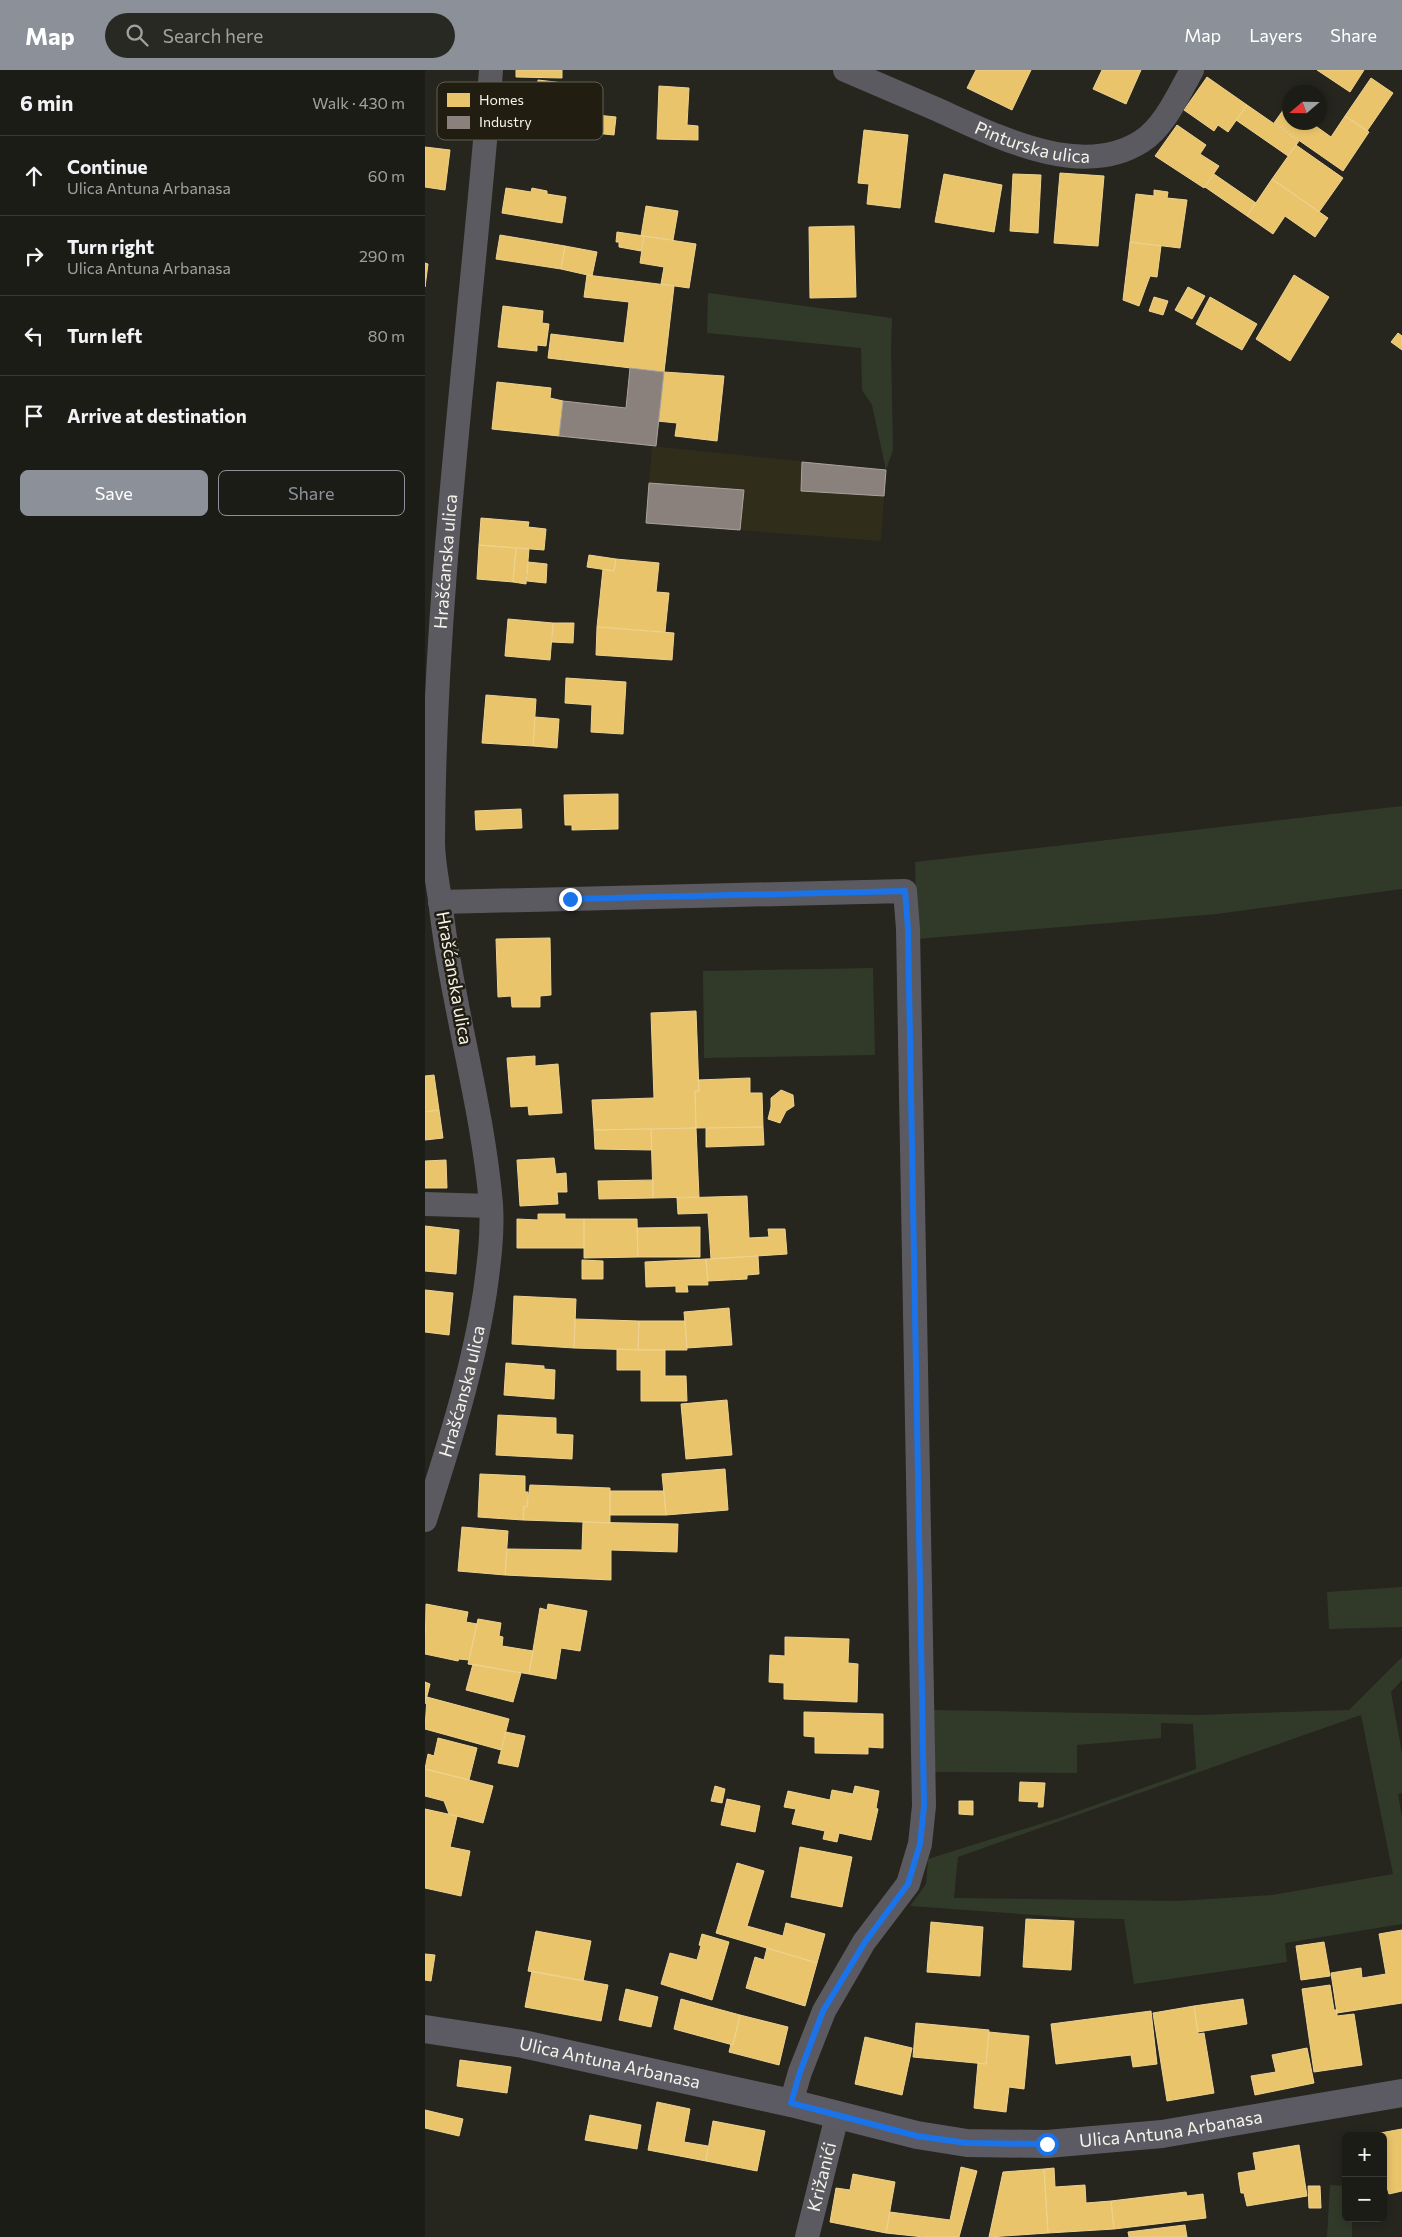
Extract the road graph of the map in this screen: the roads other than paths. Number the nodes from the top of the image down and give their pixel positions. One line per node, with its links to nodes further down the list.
1 (845, 70): 2 (street, Pinturska ulica)
2 (1192, 70)
3 (485, 140): 4 (street, Hrašćanska ulica)
4 (440, 902): 6 (street, Hrašćanska ulica); 10 (street)
5 (425, 1204): 6 (street)
6 (491, 1206): 7 (street, Hrašćanska ulica)
7 (425, 1520)
8 (425, 2029): 10 (main road, Ulica Antuna Arbanasa)
9 (1402, 2093): 11 (main road, Ulica Antuna Arbanasa)
10 (791, 2103): 11 (main road, Ulica Antuna Arbanasa)
11 (837, 2116): 12 (street, Križanići)
12 (807, 2237)

